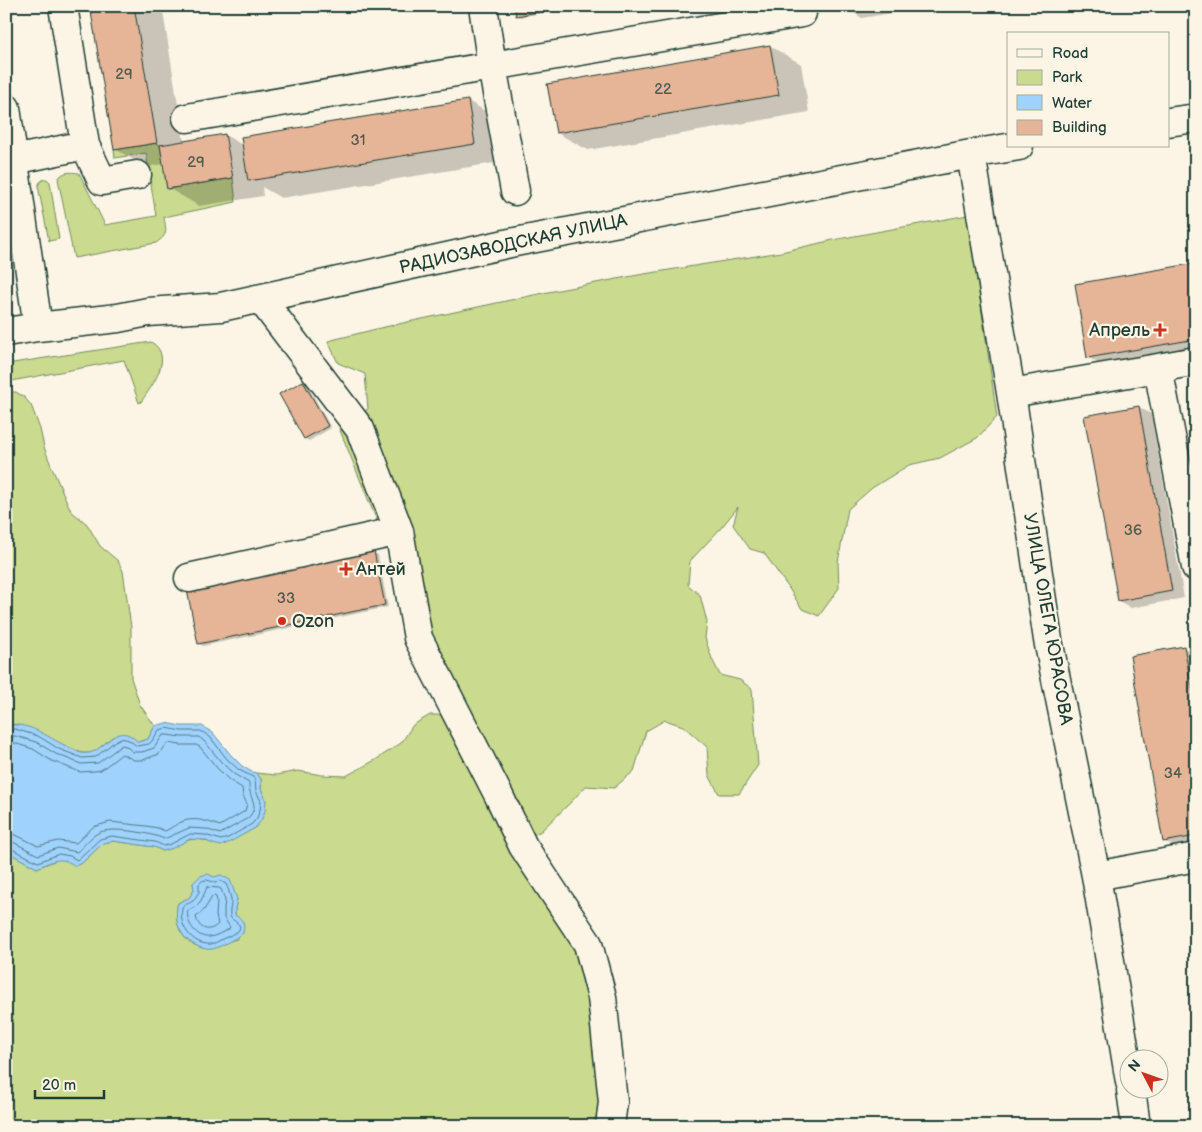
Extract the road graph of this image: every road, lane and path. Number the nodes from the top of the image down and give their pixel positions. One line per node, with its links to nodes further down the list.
1 (63, 6): 10 (street)
2 (483, 6): 4 (street)
3 (801, 6): 4 (street)
4 (492, 66): 6 (street); 14 (street)
5 (6, 108): 9 (street)
6 (187, 118)
7 (1196, 118): 8 (street)
8 (1170, 122)
9 (10, 145): 10 (street); 16 (street)
10 (85, 145): 13 (street)
11 (1007, 148): 12 (street, РАДИОЗАВОДСКАЯ УЛИЦА)
12 (971, 154): 15 (street, РАДИОЗАВОДСКАЯ УЛИЦА); 20 (street, УЛИЦА ОЛЕГА ЮРАСОВА)
13 (137, 175)
14 (515, 191)
15 (261, 299): 16 (street, РАДИОЗАВОДСКАЯ УЛИЦА); 21 (street)
16 (38, 327): 17 (street, РАДИОЗАВОДСКАЯ УЛИЦА)
17 (6, 332)
18 (1196, 361): 19 (street)
19 (1158, 368): 20 (street); 22 (street)
20 (1011, 393): 25 (street, УЛИЦА ОЛЕГА ЮРАСОВА)
21 (399, 531): 23 (street); 28 (street)
22 (1196, 567)
23 (189, 578)
24 (1196, 857): 25 (street)
25 (1096, 876): 26 (street, УЛИЦА ОЛЕГА ЮРАСОВА)
26 (1125, 1050)
27 (1132, 1100): 29 (street)
28 (610, 1126)
29 (1136, 1126)

